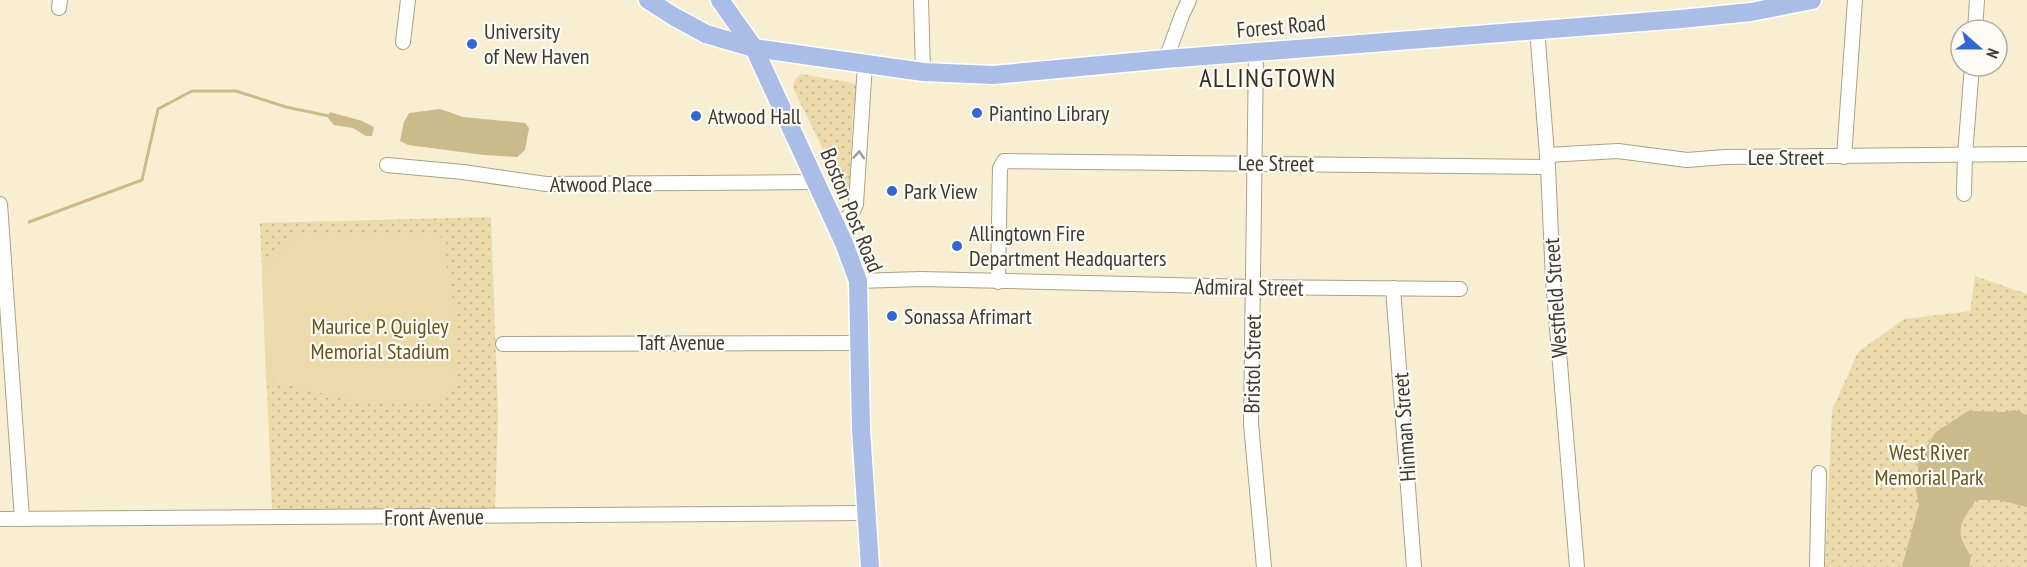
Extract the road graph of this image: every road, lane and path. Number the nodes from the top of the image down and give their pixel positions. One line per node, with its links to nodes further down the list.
1 (408, 0): 11 (street)
2 (648, 0): 12 (main road, Forest Road)
3 (720, 0): 12 (main road, Boston Post Road)
4 (921, 0): 16 (street)
5 (1189, 0): 14 (street)
6 (1812, 0): 10 (main road, Forest Road)
7 (1855, 0): 20 (street)
8 (1977, 0): 9 (street)
9 (1976, 18)
10 (1537, 29): 13 (main road, Forest Road); 21 (street, Westfield Street)
11 (404, 42)
12 (754, 48): 15 (main road, Forest Road); 24 (main road, Boston Post Road)
13 (1256, 52): 14 (main road, Forest Road); 22 (street, Bristol Street)
14 (1166, 59): 16 (main road, Forest Road)
15 (864, 64): 16 (main road, Forest Road); 27 (street, one-way to 15)
16 (923, 72)
17 (1971, 78): 19 (street)
18 (2027, 154): 19 (street, Lee Street)
19 (1965, 155): 20 (street, Lee Street); 25 (street)
20 (1844, 157): 21 (street, Lee Street)
21 (1547, 161): 22 (street, Lee Street); 42 (street, Westfield Street)
22 (1256, 162): 29 (street, Lee Street); 30 (street, Bristol Street)
23 (387, 165): 24 (street, Atwood Place)
24 (817, 182): 27 (main road, Boston Post Road)
25 (1964, 195)
26 (0, 204): 38 (street)
27 (838, 229): 28 (main road, Boston Post Road)
28 (858, 281): 29 (street, Admiral Street); 33 (main road, Boston Post Road)
29 (998, 282): 30 (street, Admiral Street)
30 (1253, 287): 31 (street, Admiral Street); 40 (street, Bristol Street)
31 (1394, 288): 32 (street, Admiral Street); 41 (street, Hinman Street)
32 (1460, 289)
33 (860, 343): 34 (street, Taft Avenue); 36 (main road, Boston Post Road)
34 (503, 344)
35 (1819, 473): 43 (street)
36 (867, 513): 38 (street, Front Avenue); 39 (main road, Boston Post Road)
37 (0, 519): 38 (street, Front Avenue)
38 (22, 519)
39 (870, 567)
40 (1264, 567)
41 (1414, 567)
42 (1576, 567)
43 (1817, 567)

